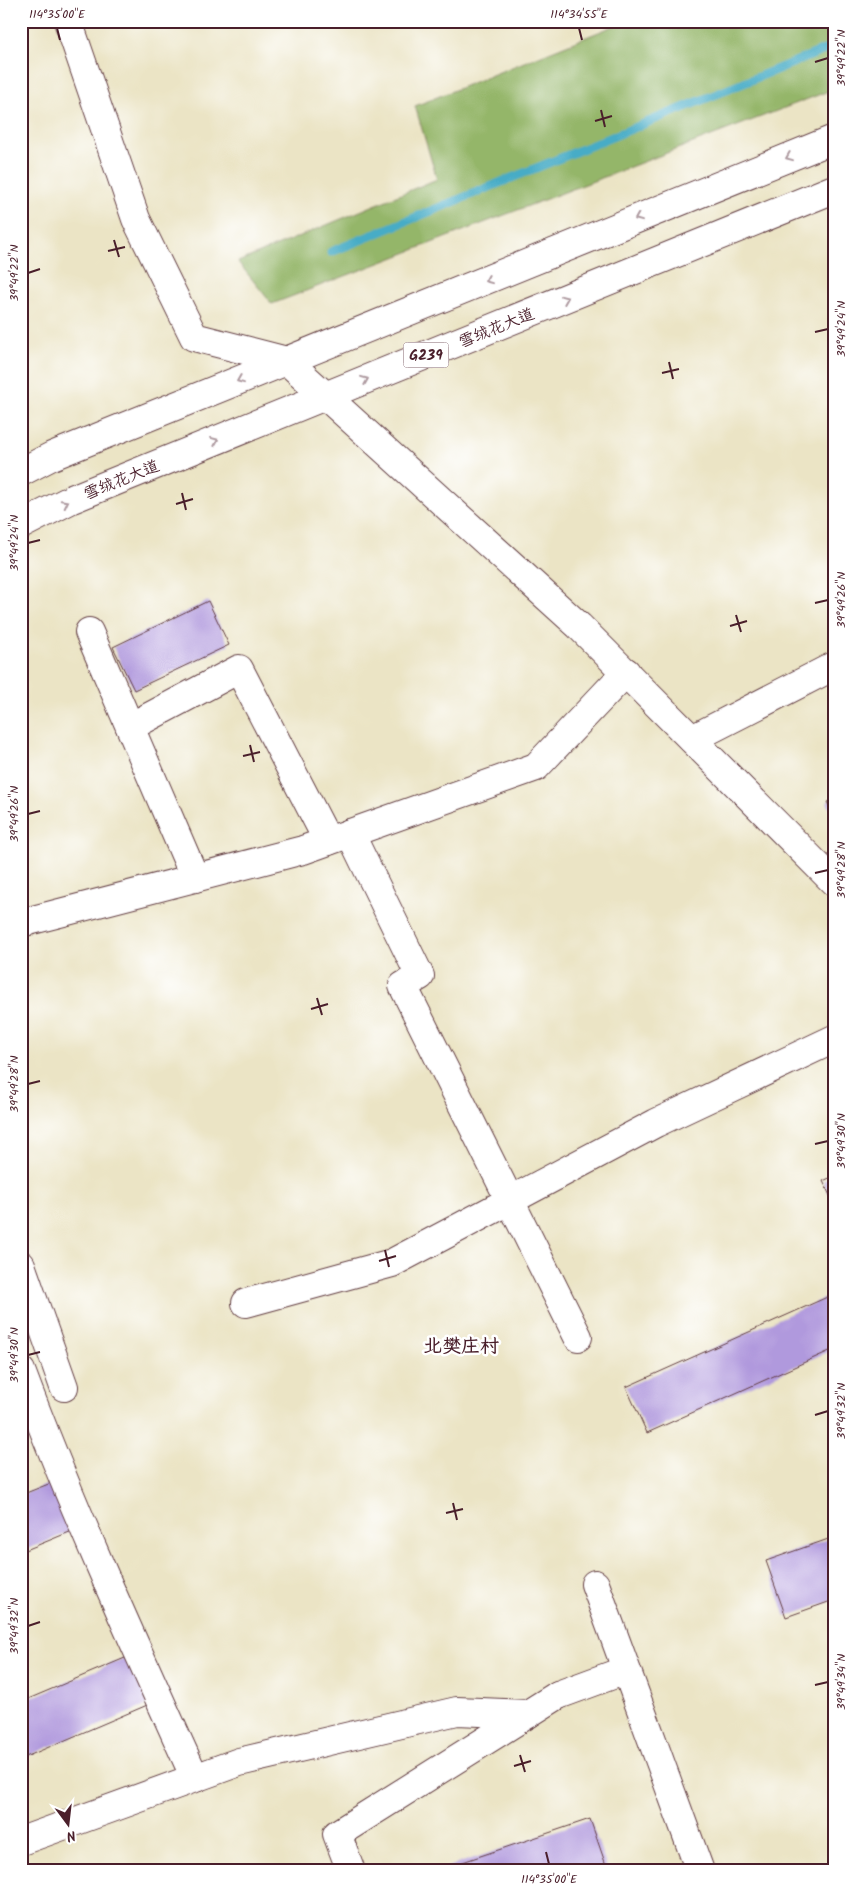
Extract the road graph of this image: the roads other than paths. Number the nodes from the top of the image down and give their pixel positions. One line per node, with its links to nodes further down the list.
1 (68, 21): 4 (main road)
2 (834, 139): 4 (main road, one-way to 4)
3 (834, 189): 5 (main road, 雪绒花大道 / G239, one-way to 3)
4 (287, 361): 5 (main road); 6 (main road, one-way to 6)
5 (325, 396): 7 (main road, 雪绒花大道 / G239, one-way to 5); 10 (main road)
6 (21, 472)
7 (21, 525)
8 (89, 632): 11 (main road)
9 (834, 666): 12 (main road)
10 (626, 672): 12 (main road); 13 (main road)
11 (130, 727): 13 (main road); 14 (main road)
12 (692, 739): 15 (main road)
13 (339, 837): 14 (main road); 18 (main road)
14 (195, 878): 16 (main road)
15 (834, 882)
16 (21, 923)
17 (834, 1039): 18 (main road)
18 (510, 1200): 20 (main road); 21 (main road)
19 (21, 1265): 23 (main road)
20 (246, 1303)
21 (578, 1337)
22 (21, 1371): 27 (main road)
23 (64, 1387)
24 (595, 1584): 25 (main road)
25 (626, 1670): 26 (main road); 30 (main road)
26 (528, 1714): 27 (main road); 29 (main road)
27 (196, 1778): 28 (main road)
28 (21, 1841)
29 (351, 1871)
30 (700, 1871)

